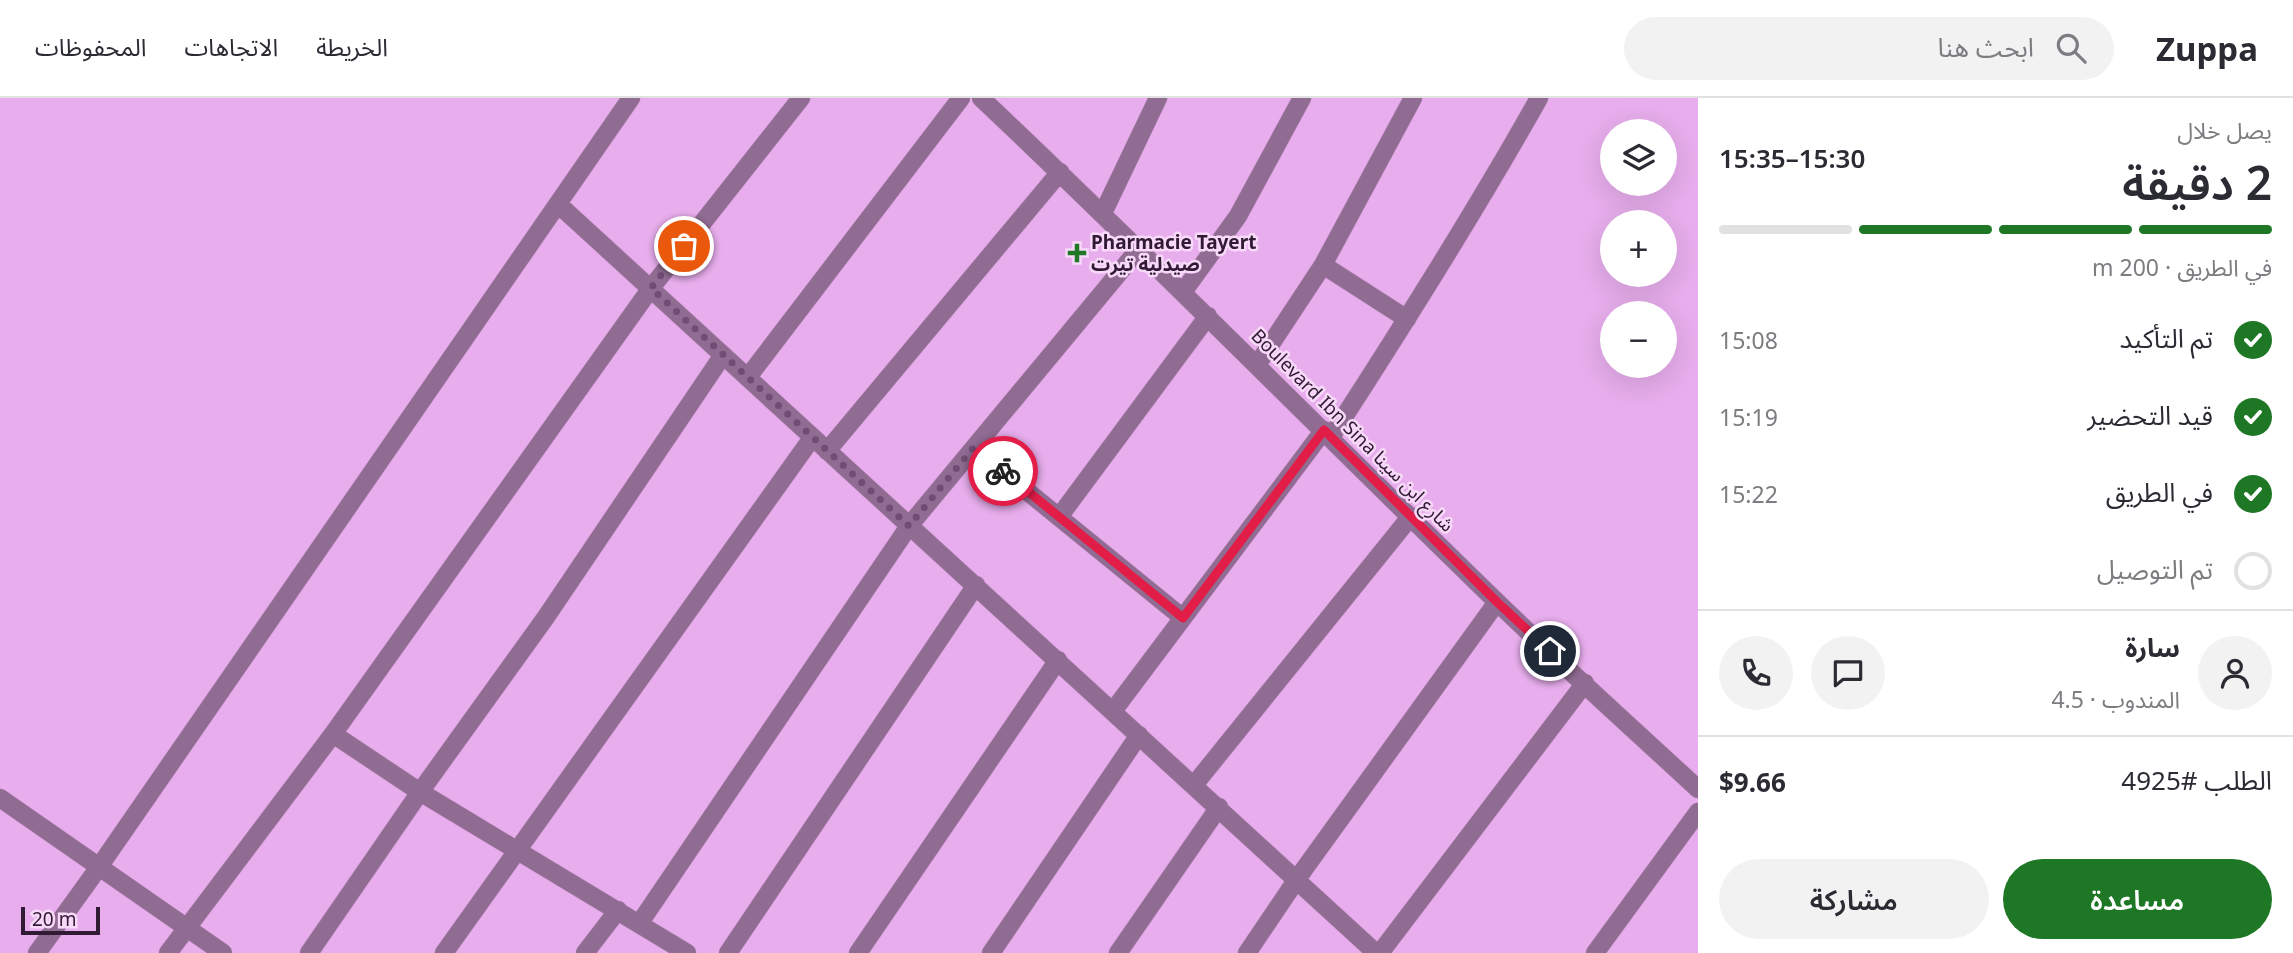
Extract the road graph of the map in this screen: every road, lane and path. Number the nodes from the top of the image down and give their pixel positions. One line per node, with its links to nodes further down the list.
1 (631, 98): 10 (street)
2 (802, 98): 14 (street)
3 (961, 98): 20 (street)
4 (981, 98): 9 (street, Boulevard Ibn Sina شارع ابن سينا)
5 (1158, 98): 11 (street)
6 (1302, 98): 15 (street)
7 (1413, 98): 13 (street)
8 (1539, 98): 17 (street)
9 (1060, 172): 11 (street, Boulevard Ibn Sina شارع ابن سينا); 24 (street)
10 (558, 204): 14 (street); 43 (street)
11 (1103, 213): 12 (street, Boulevard Ibn Sina شارع ابن سينا)
12 (1138, 250): 15 (street, Boulevard Ibn Sina شارع ابن سينا); 23 (street)
13 (1323, 265): 17 (street); 19 (street)
14 (651, 288): 18 (street); 34 (street)
15 (1183, 292): 16 (street, Boulevard Ibn Sina شارع ابن سينا)
16 (1208, 316): 19 (street, Boulevard Ibn Sina شارع ابن سينا); 26 (street)
17 (1407, 319): 21 (street)
18 (723, 355): 20 (street); 38 (street)
19 (1257, 365): 21 (street, Boulevard Ibn Sina شارع ابن سينا)
20 (748, 377): 22 (street)
21 (1327, 434): 25 (street, Boulevard Ibn Sina شارع ابن سينا); 30 (street)
22 (812, 438): 24 (street); 42 (street)
23 (974, 447): 26 (street); 27 (street)
24 (827, 451): 27 (street)
25 (1411, 516): 29 (street, Boulevard Ibn Sina شارع ابن سينا); 36 (street)
26 (1059, 517): 30 (street)
27 (909, 526): 28 (street); 46 (street)
28 (976, 585): 31 (street); 55 (street)
29 (1497, 602): 32 (street, Boulevard Ibn Sina شارع ابن سينا); 44 (street)
30 (1183, 618): 33 (street)
31 (1058, 660): 33 (street); 56 (street)
32 (1585, 683): 37 (street, Boulevard Ibn Sina شارع ابن سينا); 60 (street)
33 (1113, 711): 35 (street)
34 (333, 734): 38 (street); 47 (street)
35 (1139, 734): 36 (street); 57 (street)
36 (1194, 785): 40 (street)
37 (1698, 789)
38 (420, 792): 42 (street); 51 (street)
39 (0, 798): 43 (street)
40 (1219, 807): 44 (street); 58 (street)
41 (1698, 812): 61 (street)
42 (518, 850): 45 (street); 52 (street)
43 (99, 867): 47 (street); 48 (street)
44 (1297, 879): 59 (street); 60 (street)
45 (618, 910): 46 (street); 53 (street)
46 (639, 924): 54 (street)
47 (187, 928): 49 (street); 50 (street)
48 (37, 953)
49 (168, 953)
50 (223, 953)
51 (309, 953)
52 (444, 953)
53 (585, 953)
54 (687, 953)
55 (728, 953)
56 (859, 953)
57 (991, 953)
58 (1118, 953)
59 (1247, 953)
60 (1378, 953)
61 (1595, 953)

